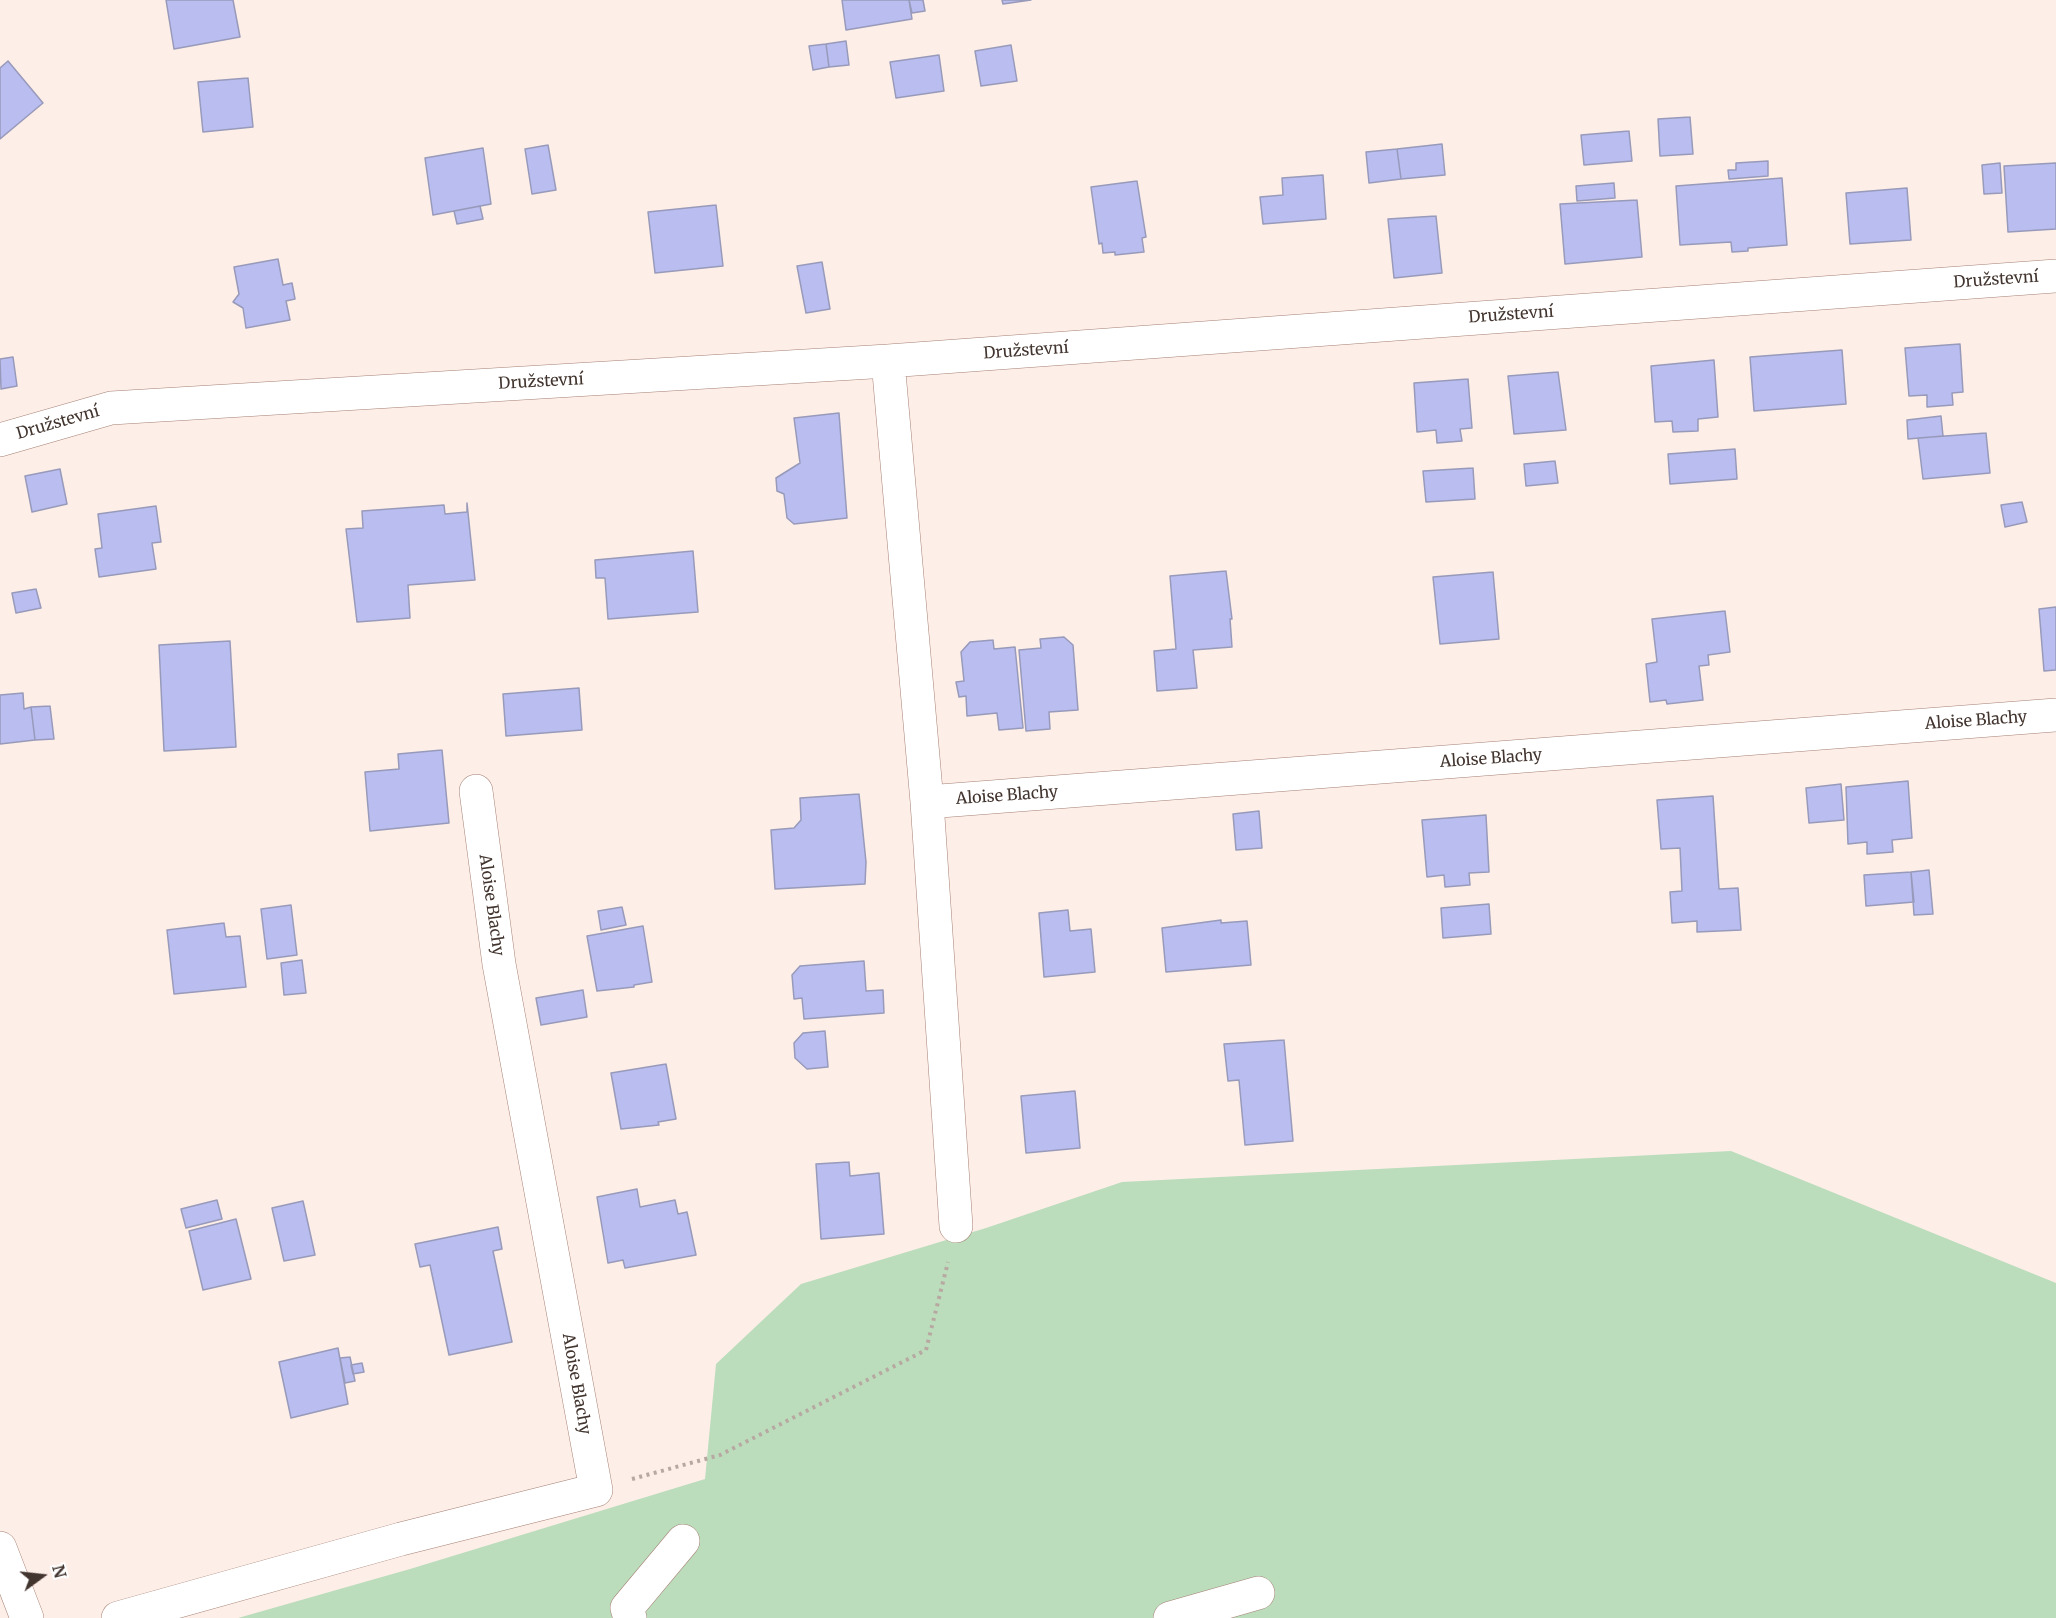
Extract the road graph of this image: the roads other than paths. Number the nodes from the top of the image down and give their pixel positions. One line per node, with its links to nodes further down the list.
1 (2056, 276): 2 (street, Družstevní)
2 (888, 361): 3 (street, Družstevní); 6 (street)
3 (0, 440)
4 (2056, 715): 6 (street, Aloise Blachy)
5 (476, 790): 12 (street, Aloise Blachy)
6 (927, 802): 7 (street)
7 (956, 1226)
8 (683, 1541): 13 (street)
9 (0, 1548): 11 (street)
10 (1258, 1593): 14 (street)
11 (27, 1618)
12 (118, 1618)
13 (630, 1618)
14 (1170, 1618)

